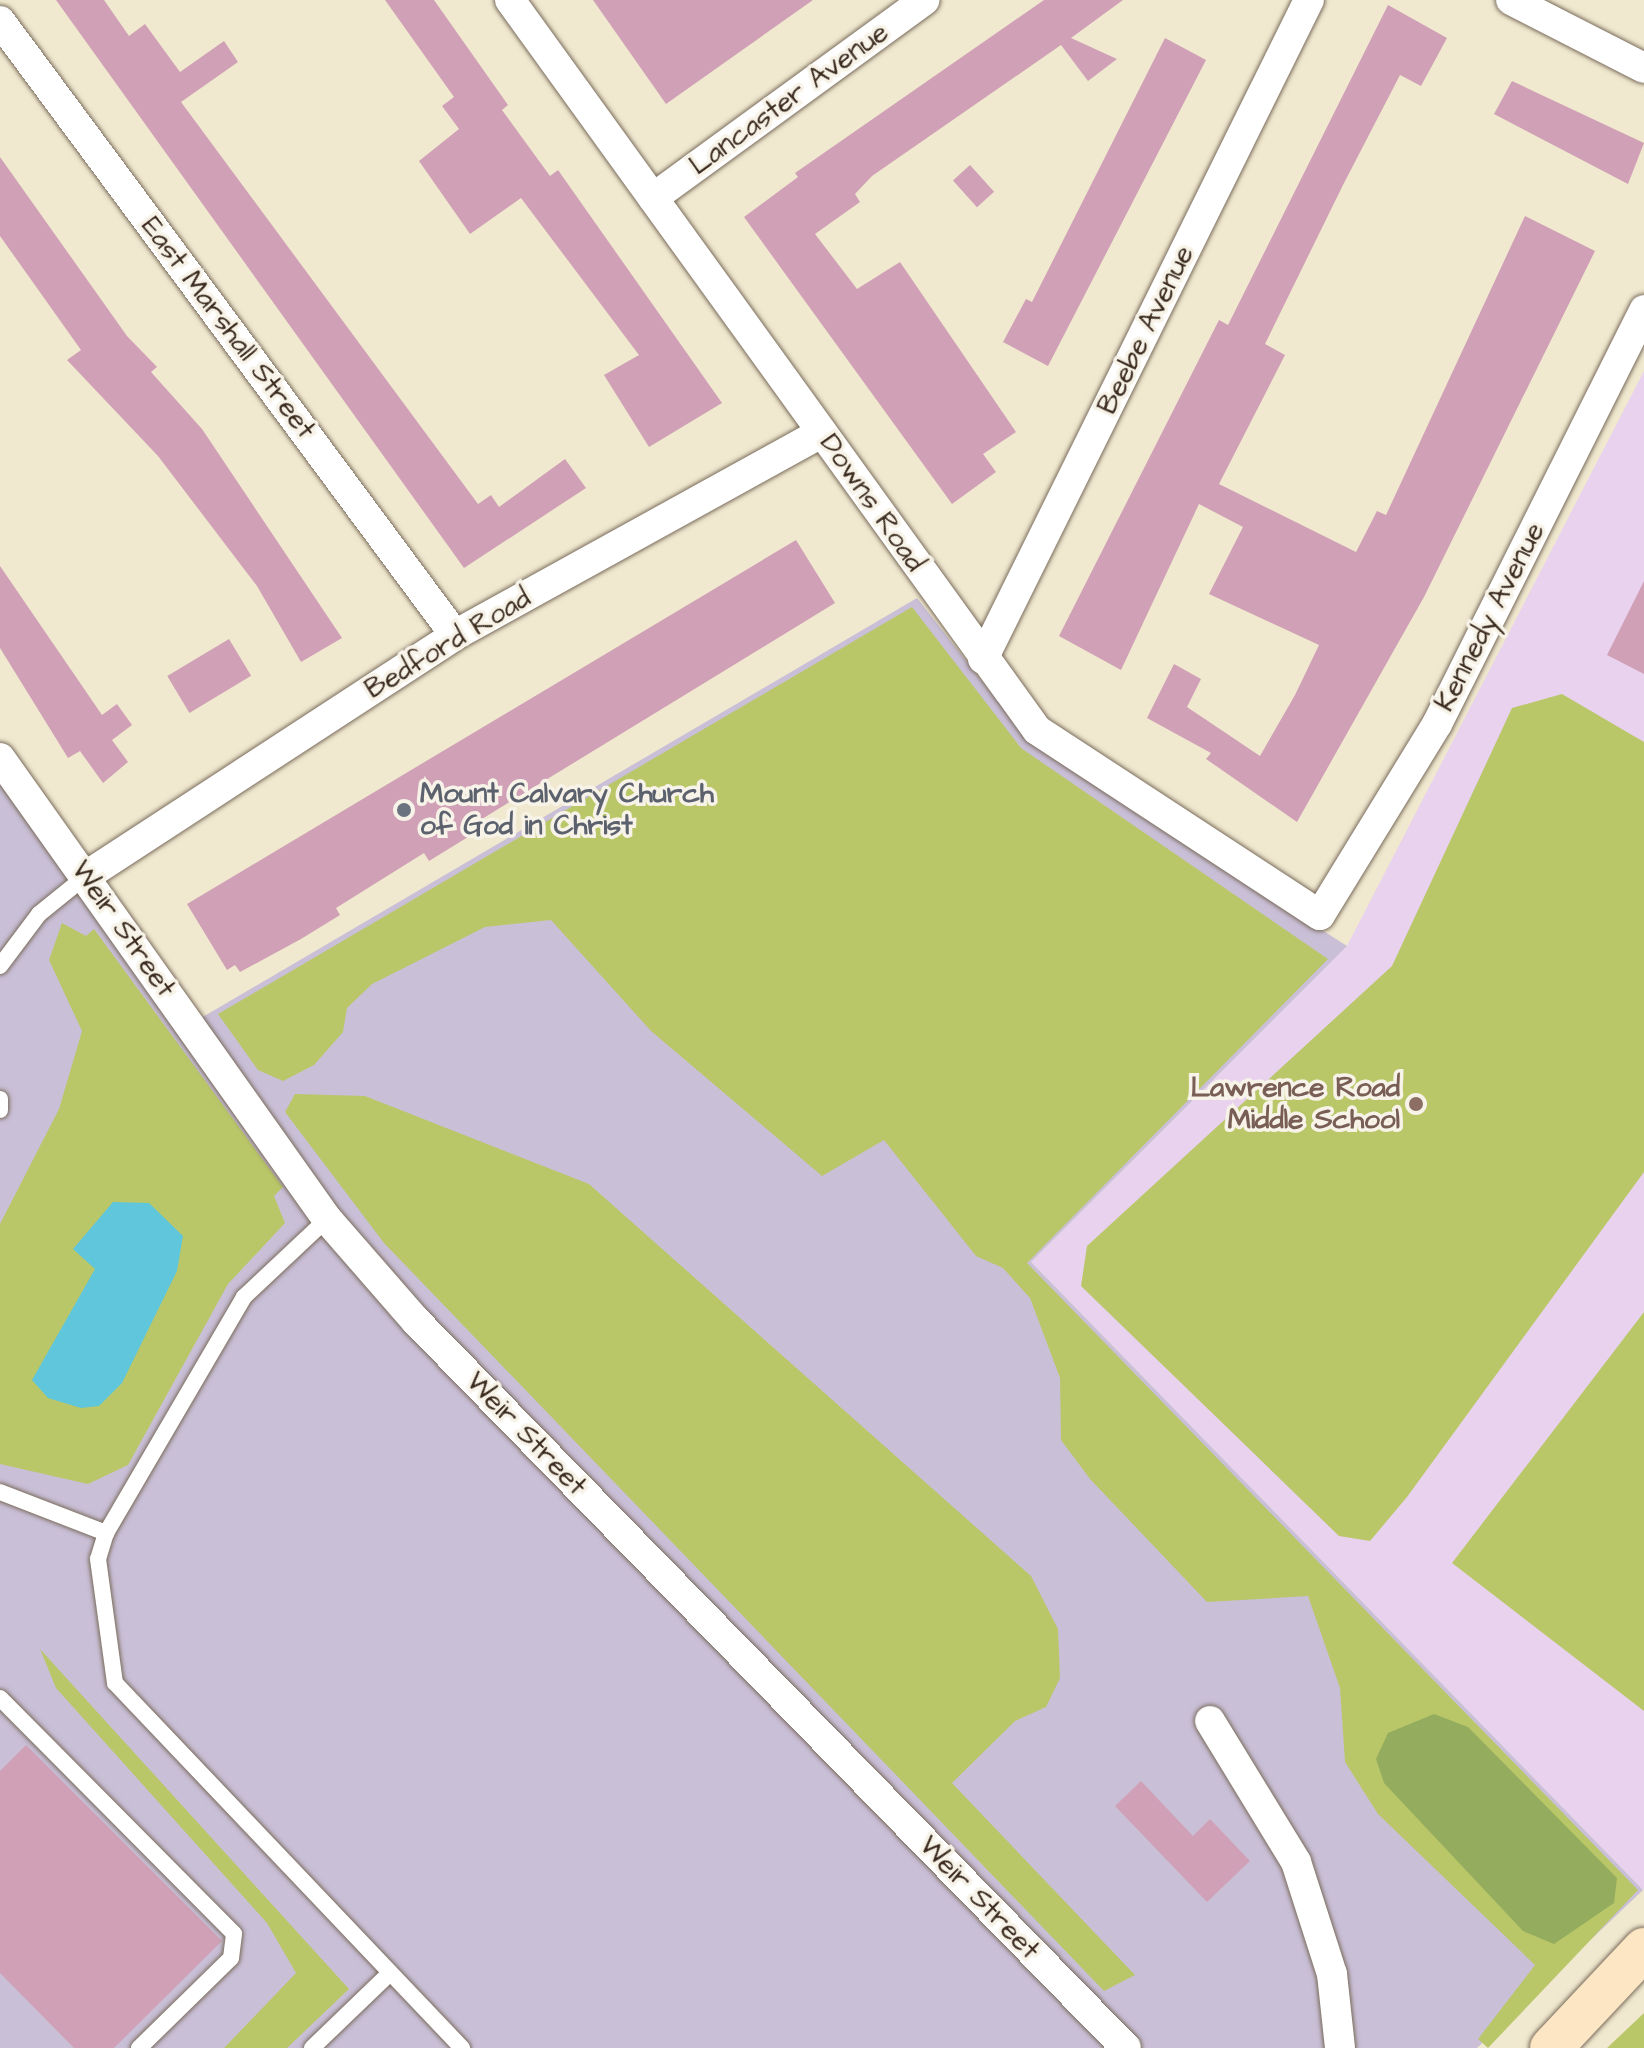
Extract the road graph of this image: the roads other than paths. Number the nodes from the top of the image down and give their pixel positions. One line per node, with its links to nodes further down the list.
1 (510, 0): 7 (street, Downs Road)
2 (925, 0): 7 (street, Lancaster Avenue)
3 (1309, 0): 11 (street, Beebe Avenue)
4 (1511, 0): 6 (street)
5 (0, 21): 10 (street, East Marshall Street)
6 (1644, 68)
7 (653, 198): 9 (street, Downs Road)
8 (1644, 310): 14 (street, Kennedy Avenue)
9 (822, 432): 10 (street, Bedford Road); 11 (street, Downs Road)
10 (455, 635): 13 (street, Bedford Road)
11 (983, 659): 14 (street, Downs Road)
12 (0, 758): 13 (street, Weir Street)
13 (86, 876): 15 (lane); 18 (street, Weir Street)
14 (1320, 915)
15 (0, 966)
16 (0, 1099): 17 (lane)
17 (0, 1110)
18 (327, 1219): 20 (lane); 28 (street, Weir Street)
19 (0, 1492): 20 (lane)
20 (106, 1533): 24 (lane)
21 (0, 1698): 25 (lane)
22 (1210, 1721): 29 (street)
23 (1644, 1949): 30 (street)
24 (390, 1973): 26 (lane); 27 (lane)
25 (139, 2048)
26 (312, 2048)
27 (462, 2048)
28 (1126, 2048)
29 (1340, 2048)
30 (1551, 2048)

